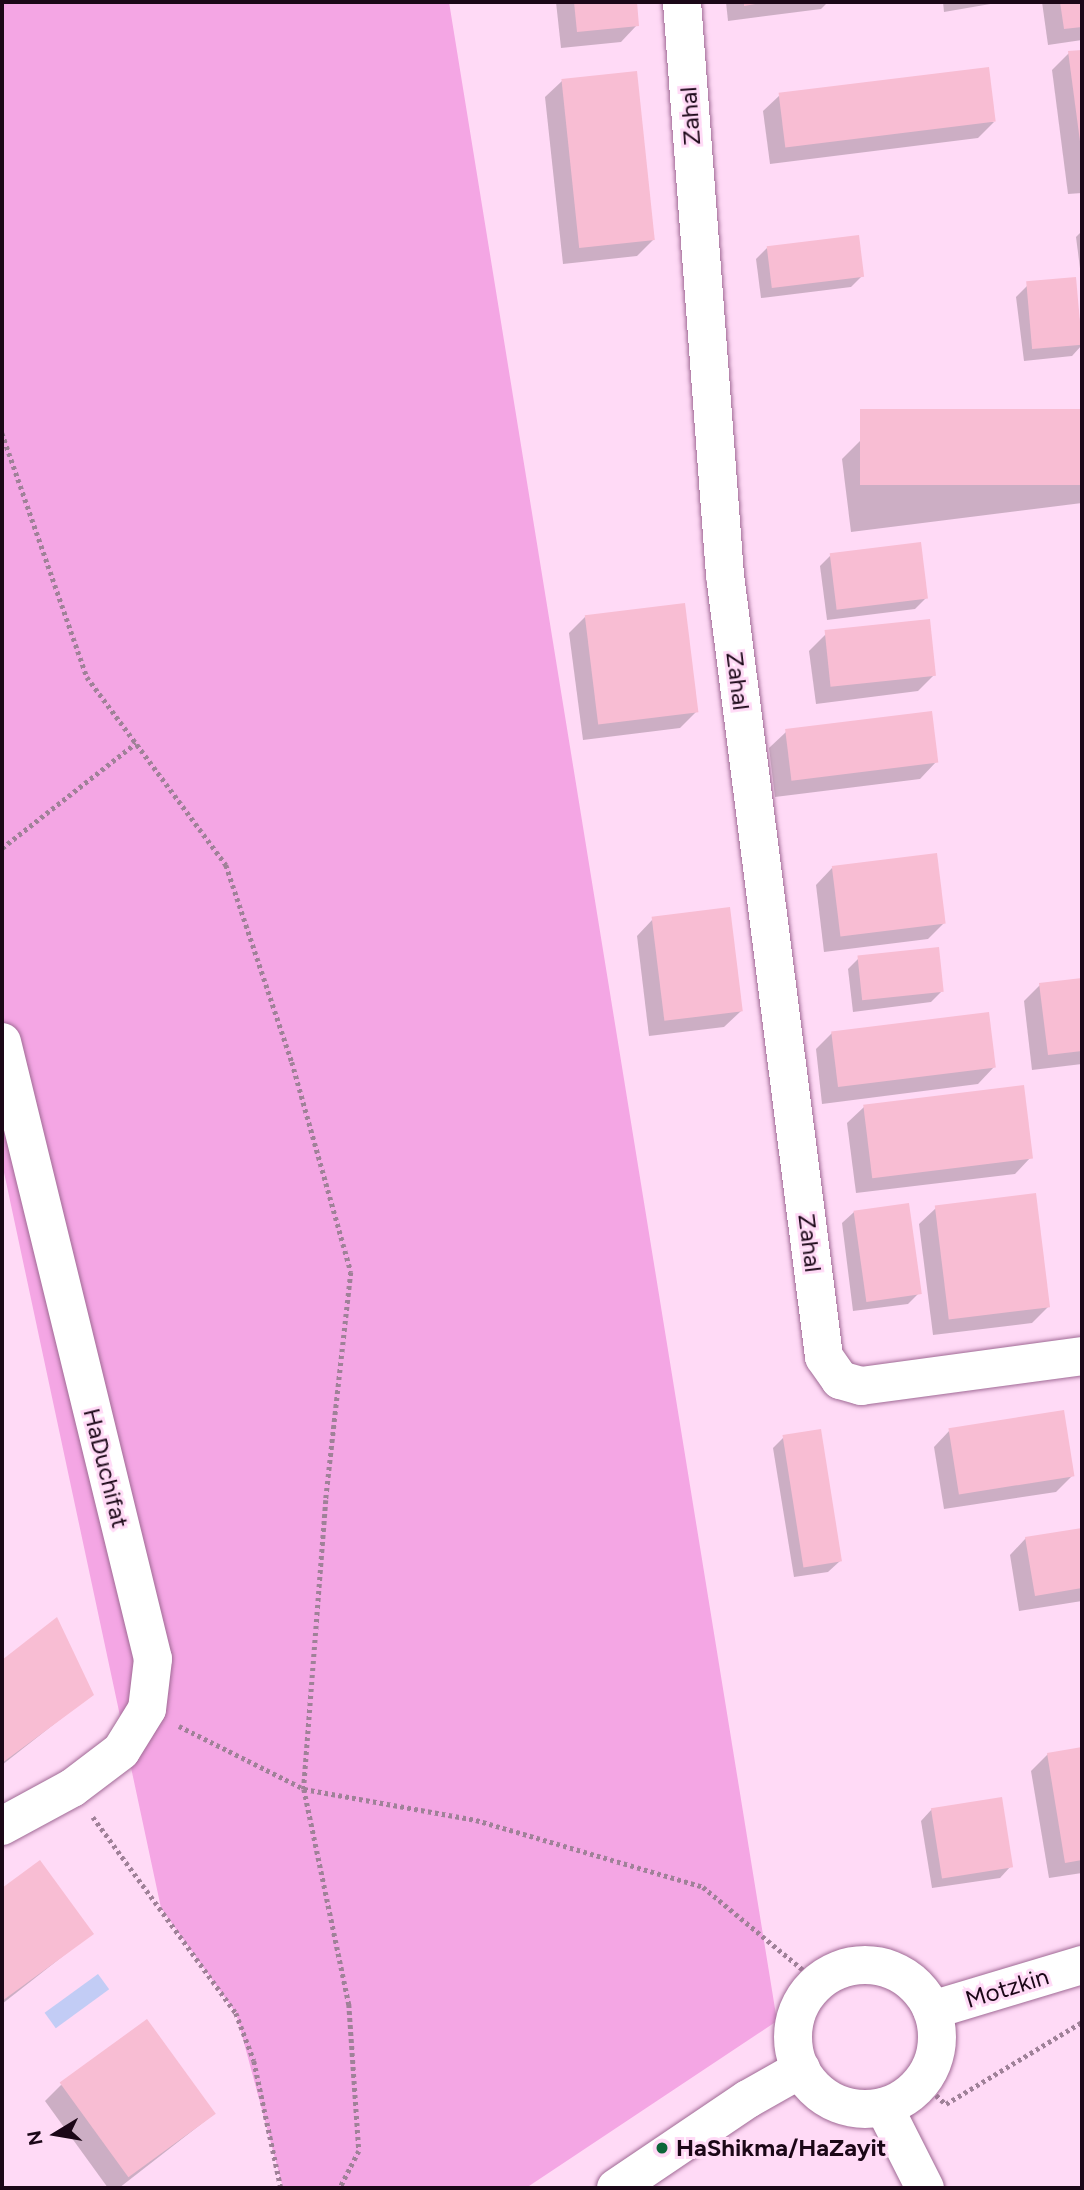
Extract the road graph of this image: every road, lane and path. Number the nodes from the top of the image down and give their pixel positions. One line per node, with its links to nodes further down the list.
1 (682, 2): 6 (street, Zahal)
2 (2, 433): 3 (path)
3 (136, 743): 4 (path); 9 (path)
4 (2, 848)
5 (2, 1042): 7 (street, HaDuchifat)
6 (1082, 1356)
7 (147, 1709): 8 (street, HaDuchifat); 9 (path)
8 (72, 1788): 10 (street, HaDuchifat); 18 (path)
9 (304, 1789): 12 (path); 19 (path)
10 (2, 1826)
11 (1082, 1965): 13 (street, Motzkin)
12 (818, 1982): 13 (street); 15 (street)
13 (932, 2010): 16 (street)
14 (1082, 2022): 16 (path)
15 (801, 2069): 17 (street); 20 (street)
16 (921, 2081): 17 (street)
17 (884, 2107): 21 (street)
18 (281, 2188)
19 (340, 2188)
20 (616, 2188)
21 (925, 2188)

